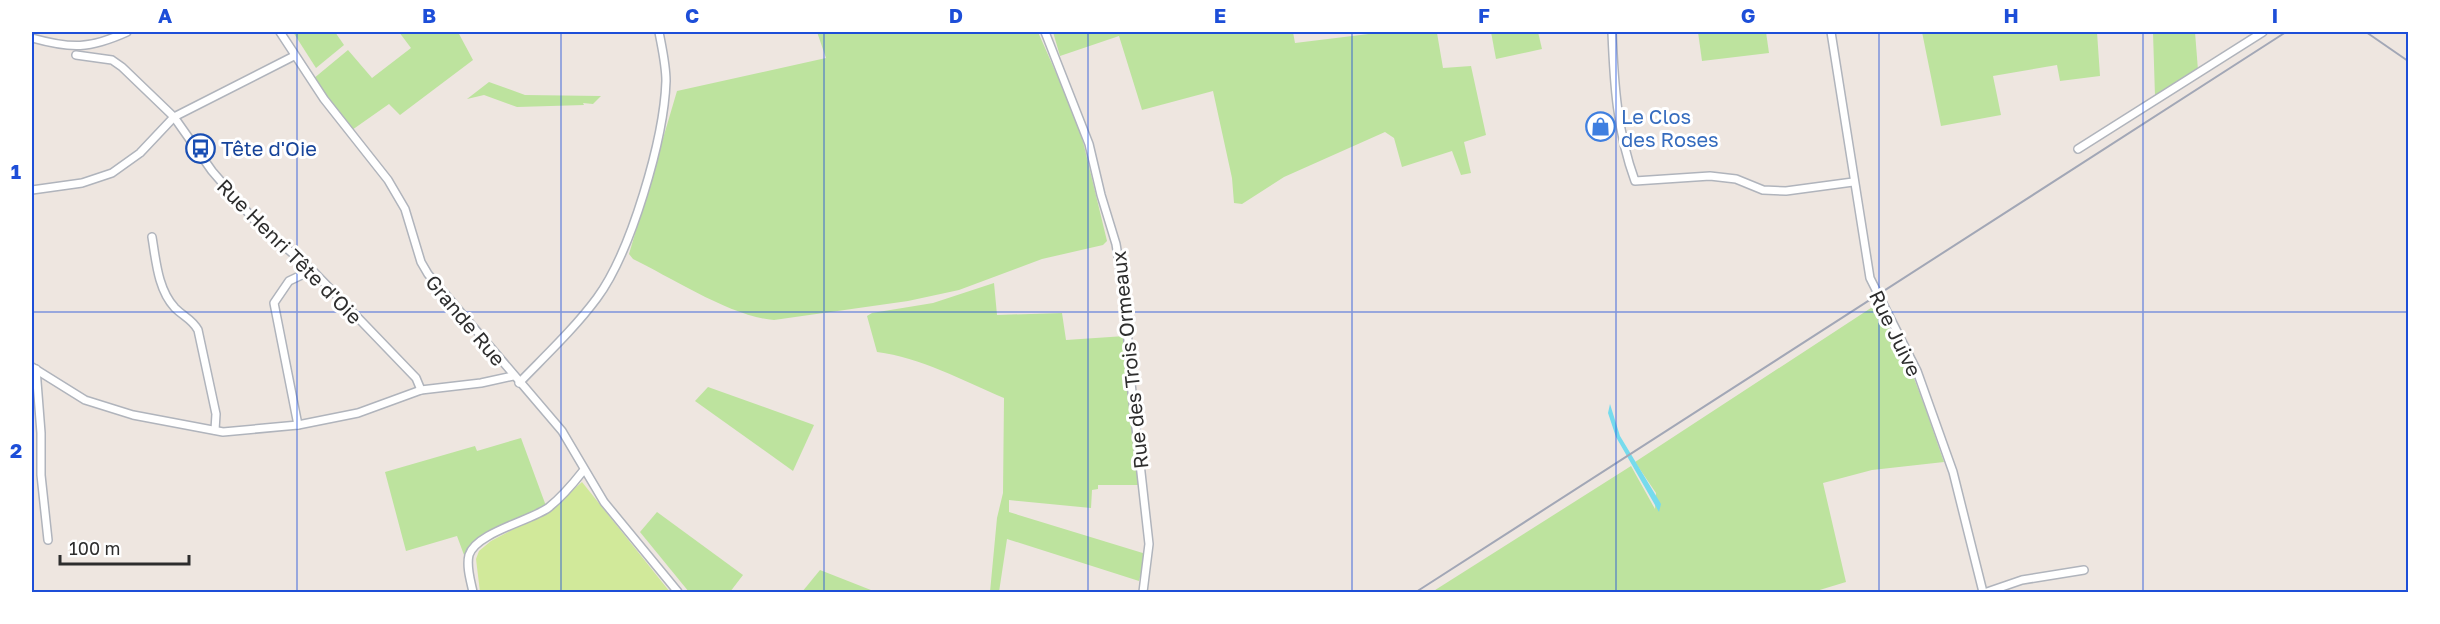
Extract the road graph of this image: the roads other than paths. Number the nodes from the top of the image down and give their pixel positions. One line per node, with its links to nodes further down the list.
1 (127, 32): 8 (street)
2 (279, 32): 10 (street, Grande Rue)
3 (659, 32): 19 (street)
4 (1045, 32): 28 (street, Rue des Trois Ormeaux)
5 (1612, 32): 13 (street)
6 (1831, 32): 13 (street, Rue Juive)
7 (2263, 32): 12 (street)
8 (32, 38)
9 (76, 55): 11 (street, Rue Henri Tête d'Oie)
10 (294, 56): 11 (street); 18 (street, Grande Rue)
11 (174, 117): 14 (street); 16 (street, Rue Henri Tête d'Oie)
12 (2078, 149)
13 (1853, 182): 29 (street, Rue Juive)
14 (32, 190)
15 (152, 237): 22 (street)
16 (312, 270): 20 (street, Rue Henri Tête d'Oie); 21 (street)
17 (34, 368): 22 (street); 24 (street)
18 (513, 376): 19 (street, Grande Rue); 20 (street)
19 (519, 383): 23 (street, Grande Rue)
20 (421, 390): 21 (street)
21 (298, 425): 22 (street)
22 (215, 430)
23 (583, 471): 26 (street); 27 (street, Grande Rue)
24 (48, 540)
25 (2084, 570): 29 (street, Rue Juive)
26 (473, 592)
27 (678, 592)
28 (1143, 592)
29 (1985, 592)

